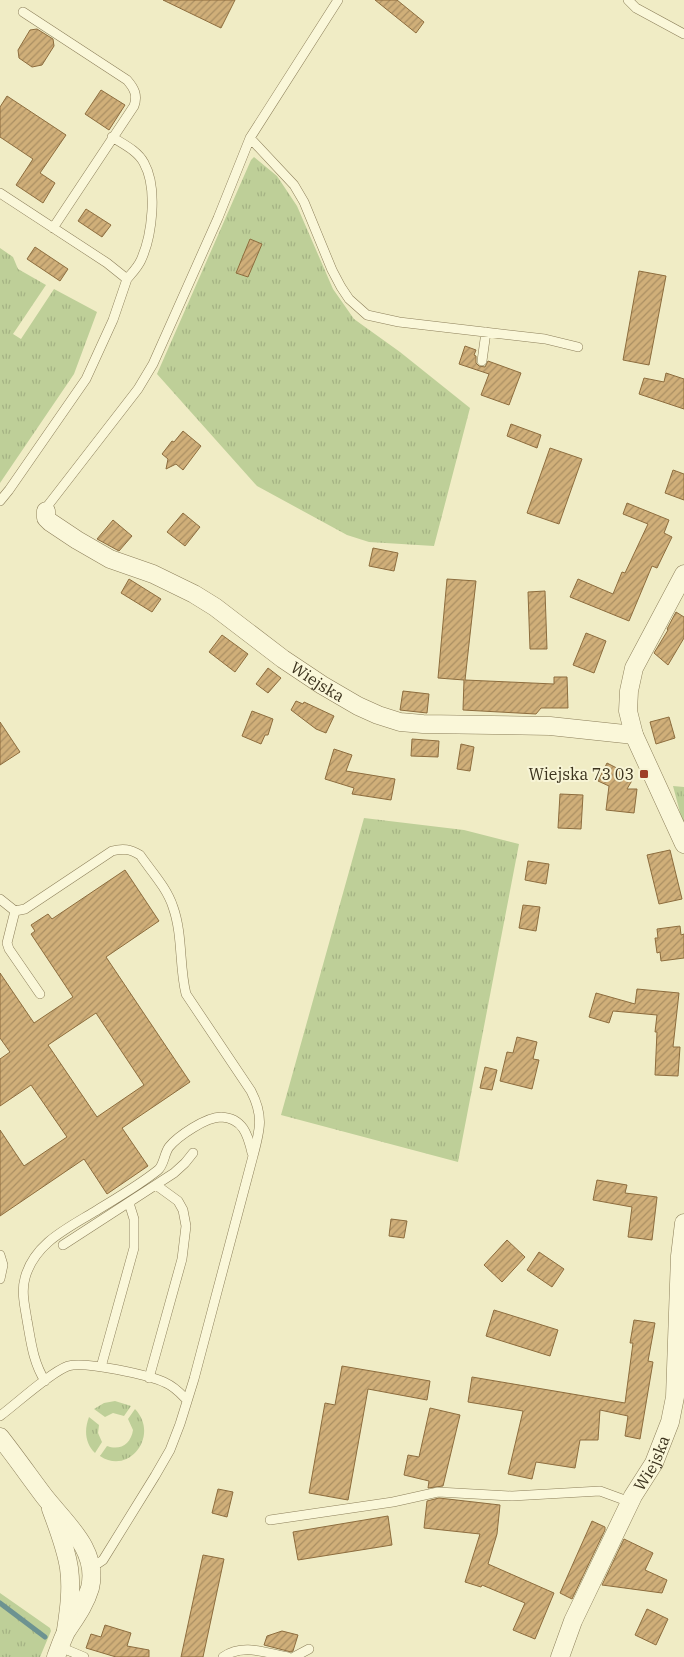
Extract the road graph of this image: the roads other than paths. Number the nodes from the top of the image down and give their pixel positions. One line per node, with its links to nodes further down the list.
1 (338, 0): 6 (lane)
2 (628, 0): 4 (lane)
3 (23, 12): 5 (lane)
4 (684, 34)
5 (112, 137): 8 (lane); 9 (lane)
6 (250, 138): 10 (lane); 14 (lane)
7 (0, 193): 8 (lane)
8 (53, 228): 9 (lane)
9 (127, 279): 13 (lane)
10 (486, 332): 11 (lane); 12 (lane)
11 (578, 348)
12 (482, 361)
13 (0, 500)
14 (46, 510): 16 (street, Wiejska)
15 (684, 574): 16 (street)
16 (634, 735): 17 (street)
17 (684, 844)
18 (0, 899): 19 (lane)
19 (15, 912): 20 (lane); 22 (lane)
20 (40, 994)
21 (192, 1153): 23 (lane)
22 (253, 1156): 31 (lane); 32 (lane)
23 (156, 1184): 24 (lane); 30 (lane)
24 (130, 1203): 26 (lane); 29 (lane)
25 (684, 1223): 36 (street, Wiejska)
26 (64, 1245)
27 (0, 1255): 28 (lane)
28 (0, 1279)
29 (101, 1367): 30 (lane); 31 (lane)
30 (149, 1378): 32 (lane)
31 (45, 1381): 33 (lane)
32 (187, 1400): 38 (lane)
33 (0, 1416)
34 (0, 1437): 35 (street)
35 (49, 1502): 38 (street); 39 (street)
36 (630, 1502): 37 (lane); 45 (street, Wiejska)
37 (270, 1520)
38 (91, 1568): 39 (street)
39 (60, 1646): 41 (lane)
40 (309, 1649): 44 (lane)
41 (84, 1657)
42 (222, 1657): 43 (lane)
43 (288, 1657)
44 (294, 1657)
45 (560, 1657)

